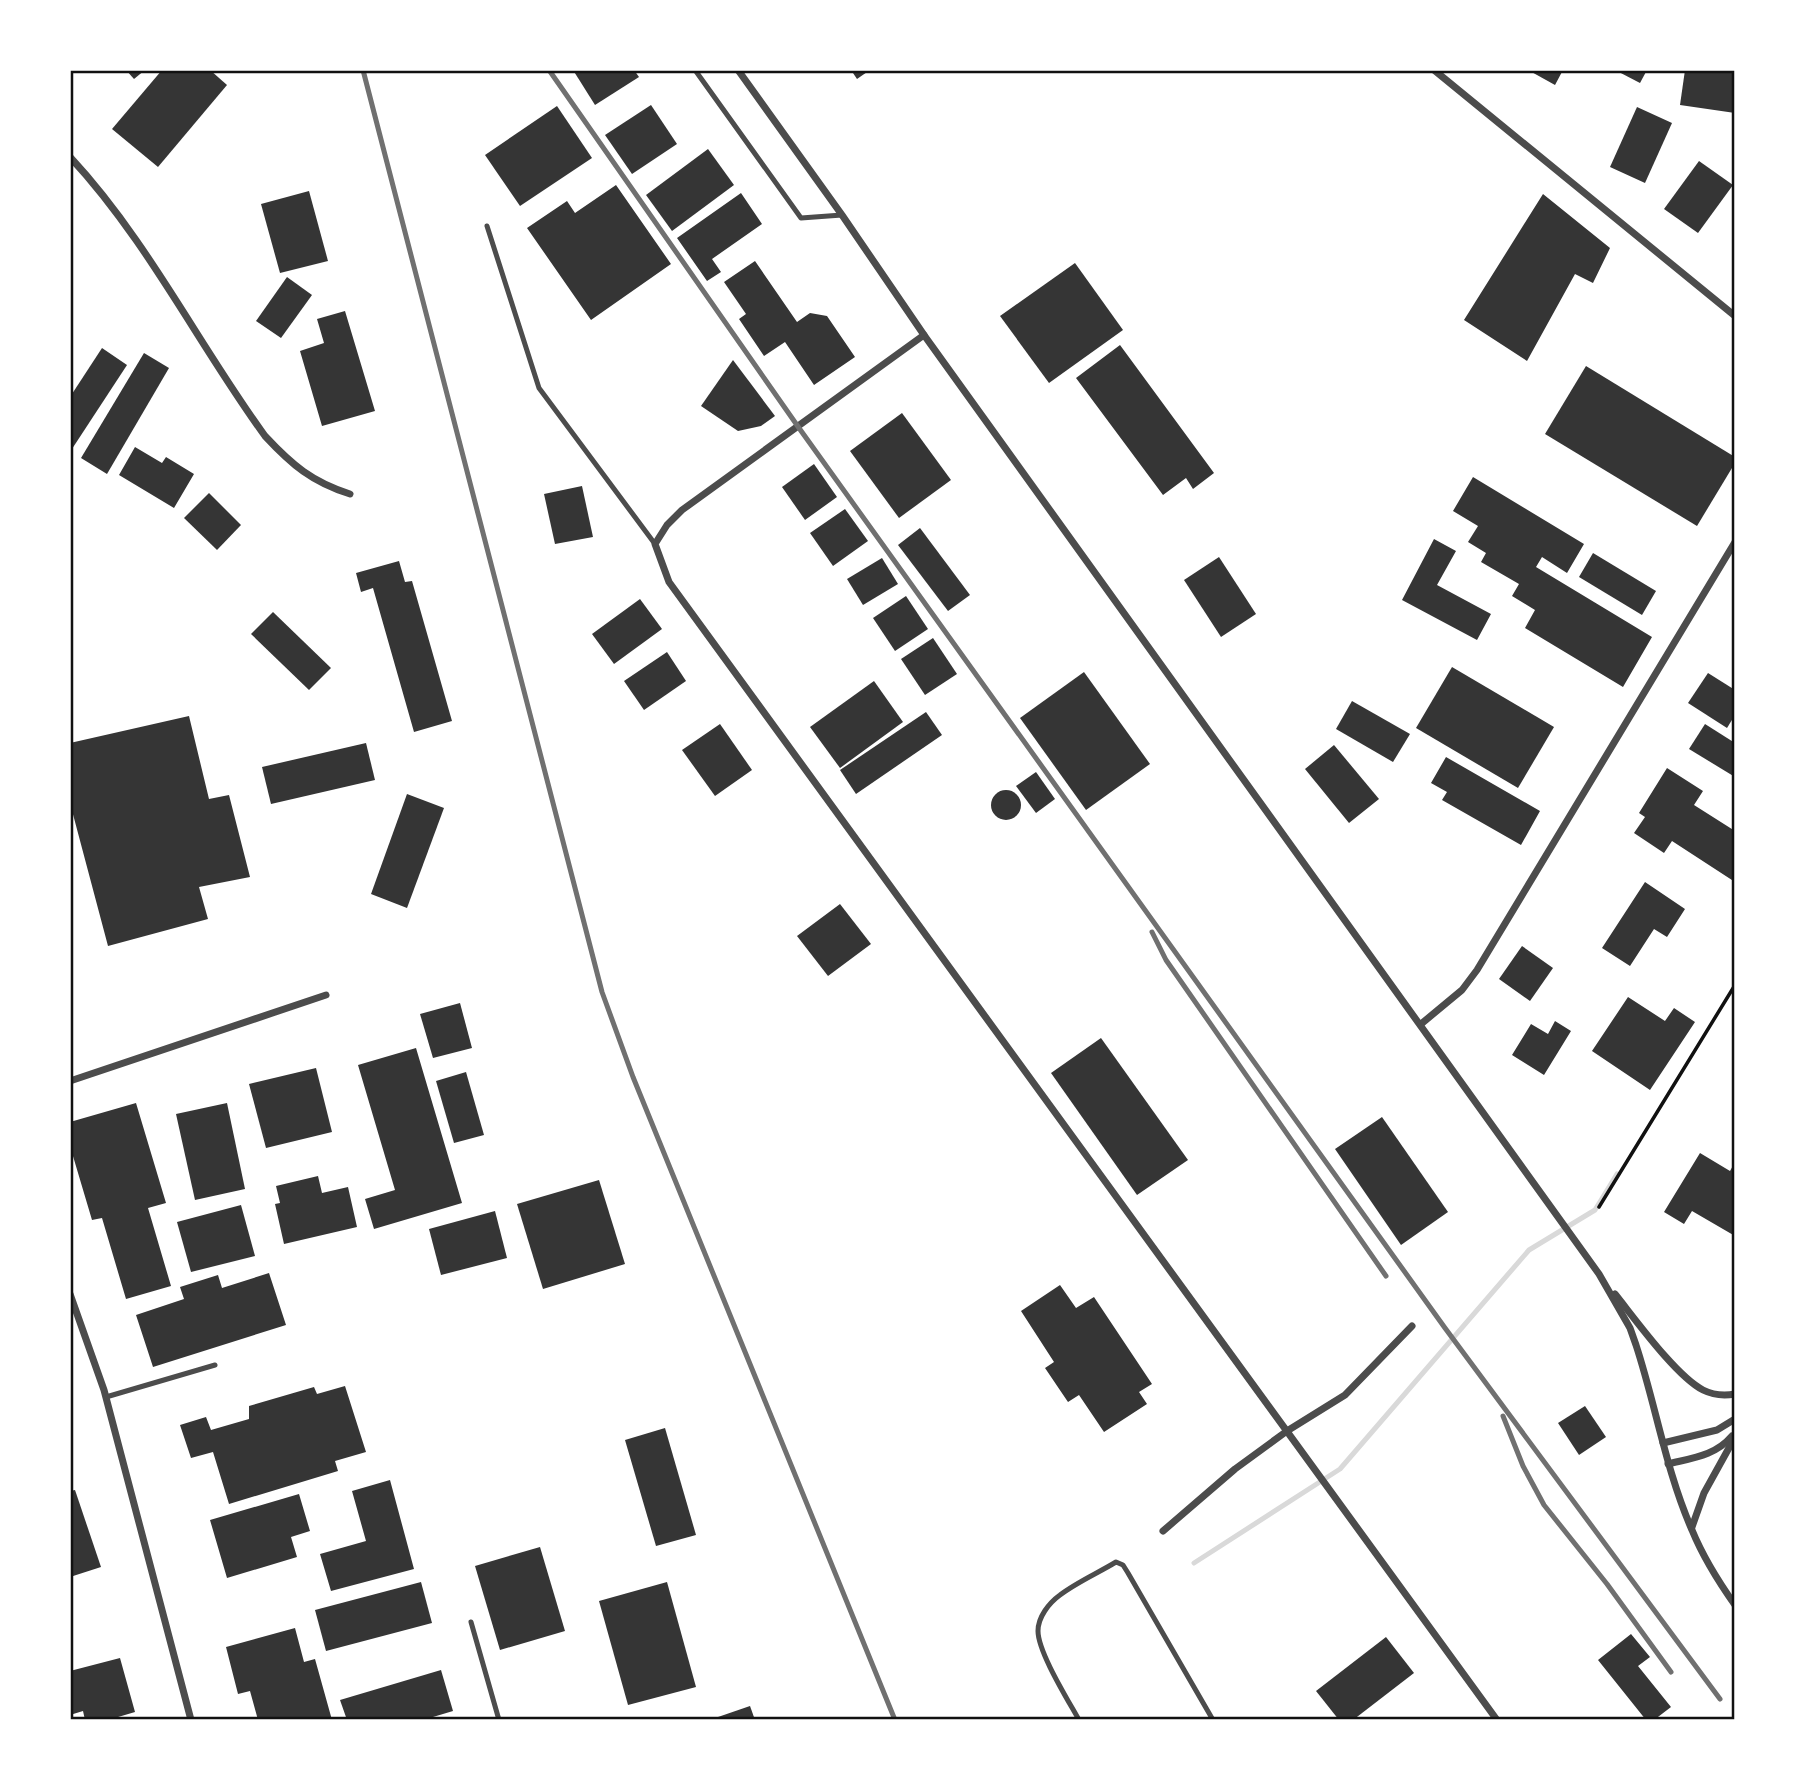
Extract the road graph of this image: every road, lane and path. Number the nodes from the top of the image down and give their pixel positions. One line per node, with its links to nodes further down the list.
1 (695, 70): 5 (lane)
2 (738, 70): 5 (street)
3 (1434, 70): 7 (street)
4 (70, 157): 9 (street)
5 (842, 215): 8 (street)
6 (487, 226): 11 (lane)
7 (1735, 316)
8 (924, 335): 11 (street); 14 (street)
9 (350, 494)
10 (1735, 542): 14 (street)
11 (655, 544): 24 (street)
12 (1735, 985): 16 (path)
13 (326, 995): 15 (street)
14 (1421, 1024): 17 (street)
15 (70, 1081)
16 (1599, 1207)
17 (1599, 1274): 21 (street); 26 (street)
18 (70, 1294): 22 (street)
19 (1412, 1326): 24 (street)
20 (215, 1365): 22 (lane)
21 (1735, 1394)
22 (106, 1397): 32 (street)
23 (1735, 1419): 26 (street)
24 (1287, 1431): 29 (street); 36 (street)
25 (1735, 1435): 27 (street); 28 (street)
26 (1663, 1443): 27 (street)
27 (1668, 1464): 28 (street)
28 (1691, 1529): 30 (street)
29 (1163, 1531)
30 (1735, 1605)
31 (471, 1622): 33 (lane)
32 (191, 1720)
33 (499, 1720)
34 (1079, 1720): 35 (lane)
35 (1213, 1720)
36 (1497, 1720)

